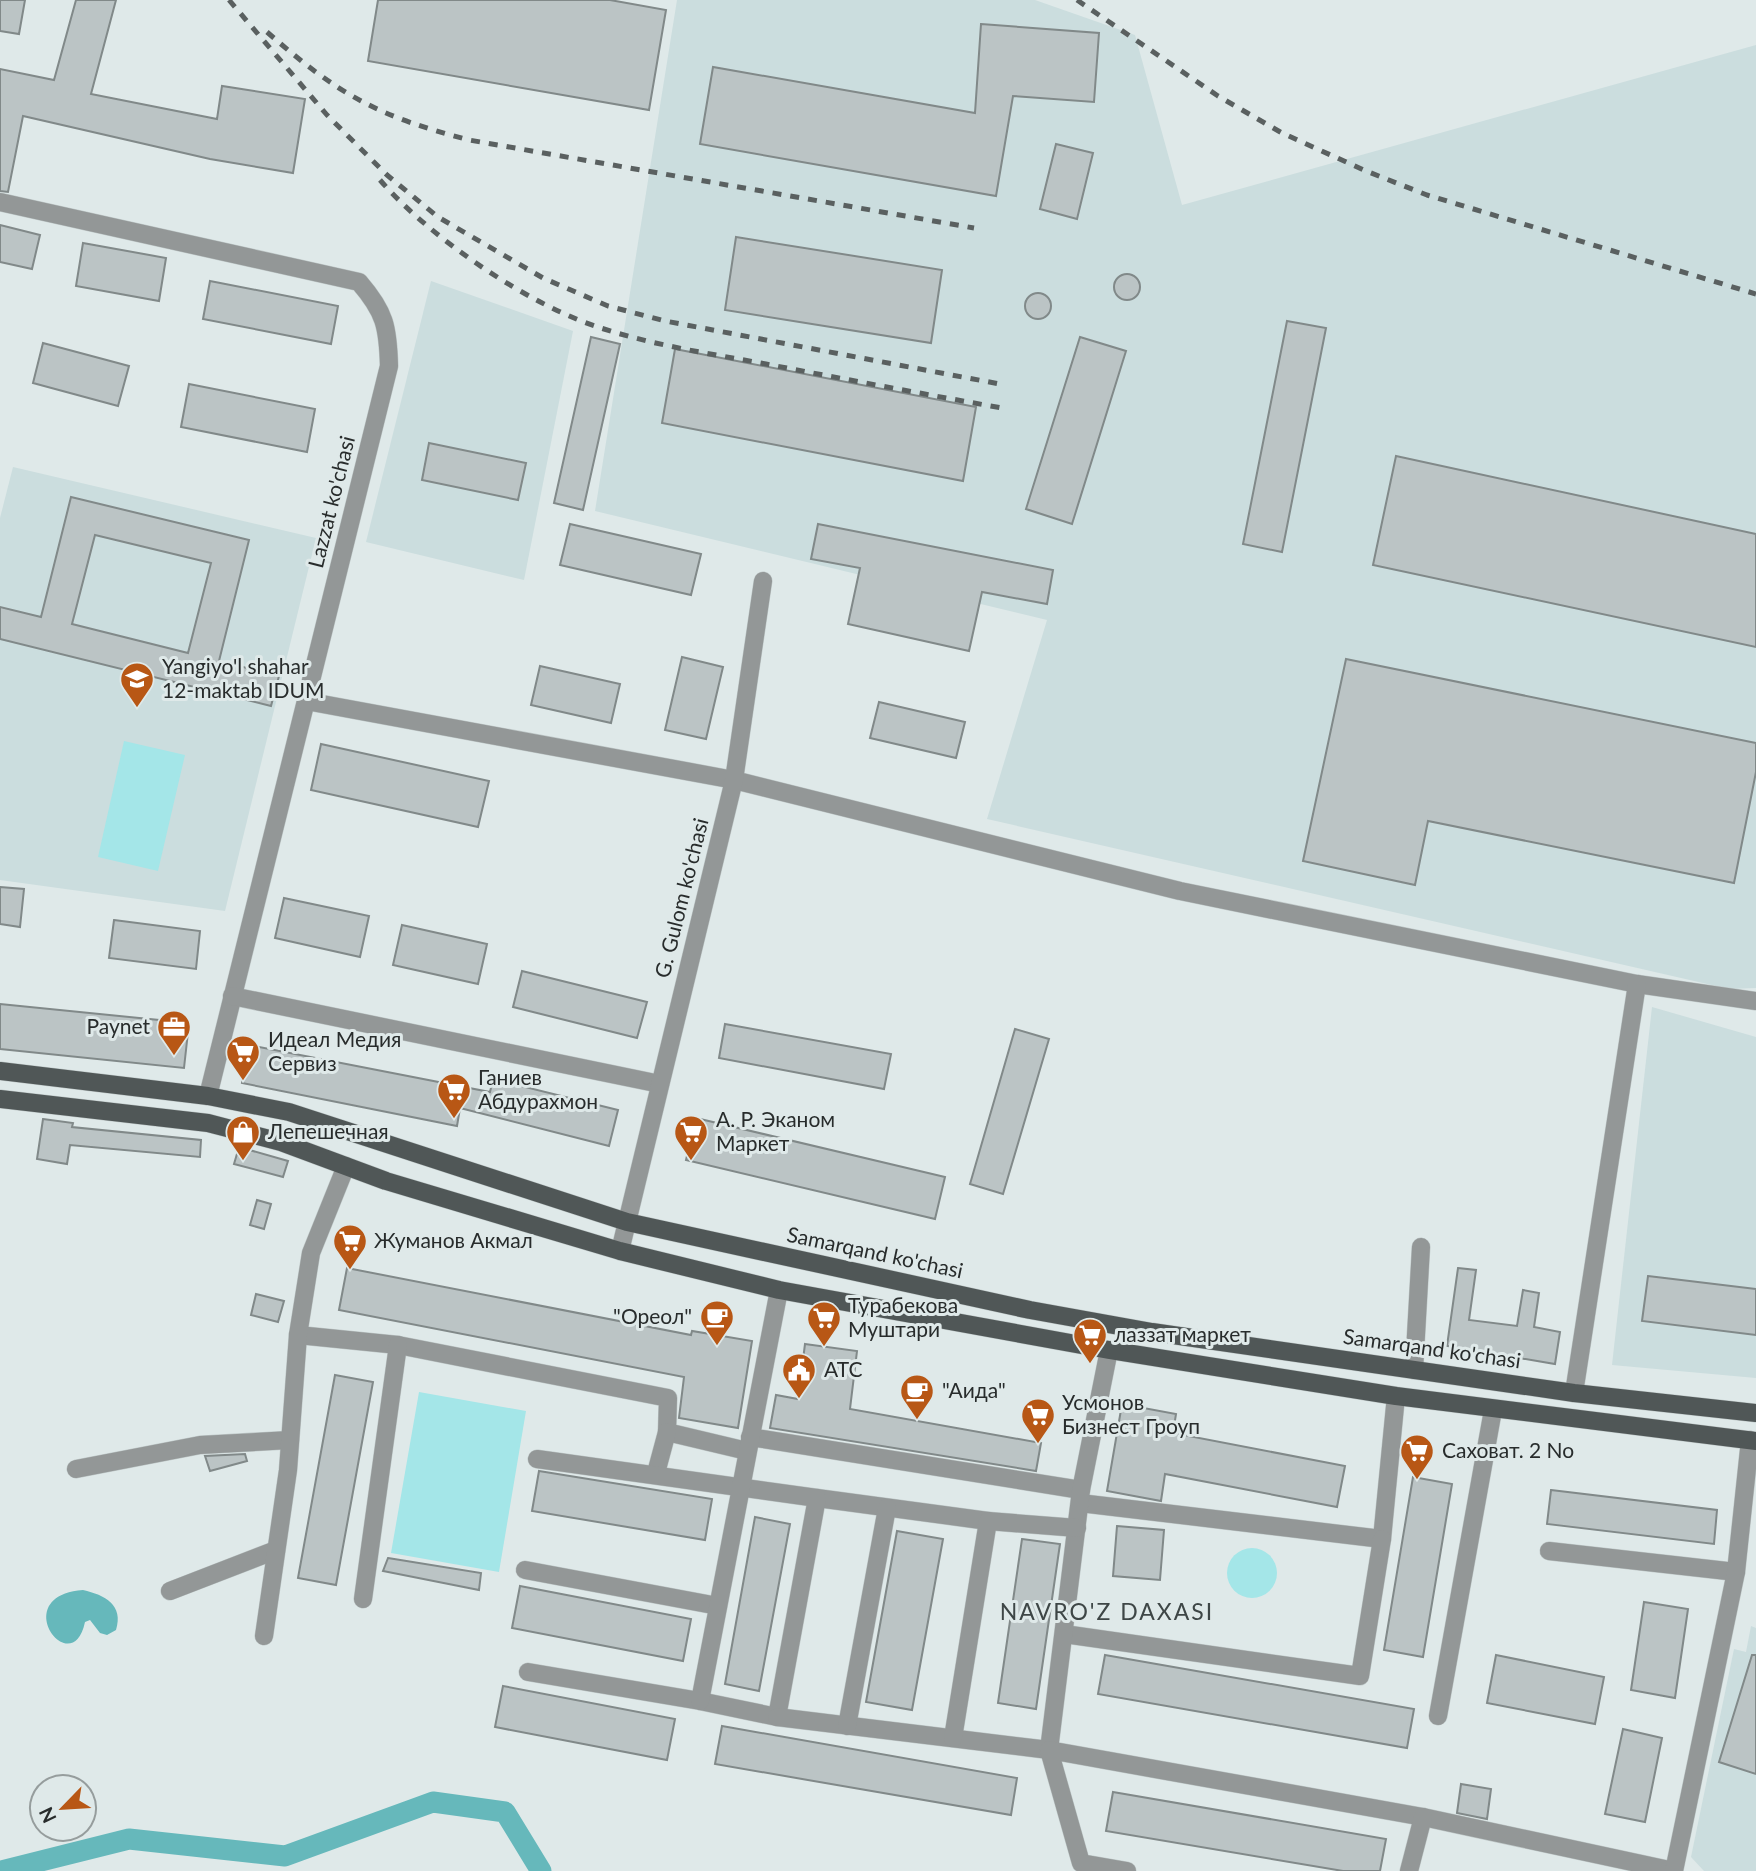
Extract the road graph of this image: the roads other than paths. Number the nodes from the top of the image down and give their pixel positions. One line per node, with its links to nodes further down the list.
1 (0, 202): 3 (street, Lazzat ko'chasi)
2 (763, 582): 4 (street, G. Gulom ko'chasi)
3 (306, 701): 4 (street); 6 (street, Lazzat ko'chasi)
4 (733, 780): 5 (street); 9 (street, G. Gulom ko'chasi)
5 (1637, 984): 7 (street); 21 (street)
6 (232, 996): 9 (street); 10 (street, Lazzat ko'chasi)
7 (1756, 1001)
8 (0, 1071): 10 (main road, Samarqand ko'chasi)
9 (660, 1084): 13 (street, G. Gulom ko'chasi)
10 (208, 1096): 13 (main road, Samarqand ko'chasi)
11 (0, 1099): 12 (main road)
12 (346, 1166): 15 (main road); 17 (street)
13 (627, 1222): 15 (street, G. Gulom ko'chasi); 20 (main road, Samarqand ko'chasi)
14 (1421, 1247): 20 (street)
15 (620, 1251): 16 (main road)
16 (779, 1290): 19 (main road); 29 (street)
17 (298, 1335): 18 (street); 27 (street)
18 (398, 1345): 26 (street); 45 (street)
19 (1108, 1350): 22 (main road); 34 (street)
20 (1414, 1370): 21 (main road, Samarqand ko'chasi)
21 (1574, 1393): 24 (main road, Samarqand ko'chasi); 25 (main road)
22 (1396, 1396): 23 (main road); 39 (street)
23 (1493, 1410): 25 (main road); 51 (street)
24 (1756, 1413)
25 (1571, 1419): 28 (main road)
26 (667, 1432): 29 (street); 32 (street)
27 (290, 1440): 31 (street); 40 (street)
28 (1753, 1440): 43 (street)
29 (748, 1444): 33 (street); 34 (street)
30 (537, 1458): 32 (street)
31 (76, 1469)
32 (656, 1473): 33 (street)
33 (739, 1487): 35 (street); 46 (street)
34 (1081, 1497): 38 (street); 39 (street)
35 (817, 1498): 36 (street); 52 (street)
36 (887, 1508): 37 (street); 53 (street)
37 (988, 1521): 38 (street); 54 (street)
38 (1077, 1528): 47 (street)
39 (1382, 1539): 47 (street)
40 (276, 1550): 44 (street); 48 (street)
41 (1549, 1551): 43 (street)
42 (525, 1570): 46 (street)
43 (1736, 1572): 56 (street)
44 (170, 1591)
45 (363, 1599)
46 (718, 1605): 50 (street)
47 (1064, 1634): 55 (street)
48 (264, 1636)
49 (528, 1672): 50 (street)
50 (701, 1701): 52 (street)
51 (1438, 1716)
52 (777, 1717): 53 (street)
53 (847, 1726): 54 (street)
54 (953, 1738): 55 (street)
55 (1049, 1750): 56 (street); 57 (street)
56 (1423, 1817): 58 (street)
57 (1127, 1871)
58 (1409, 1871)

